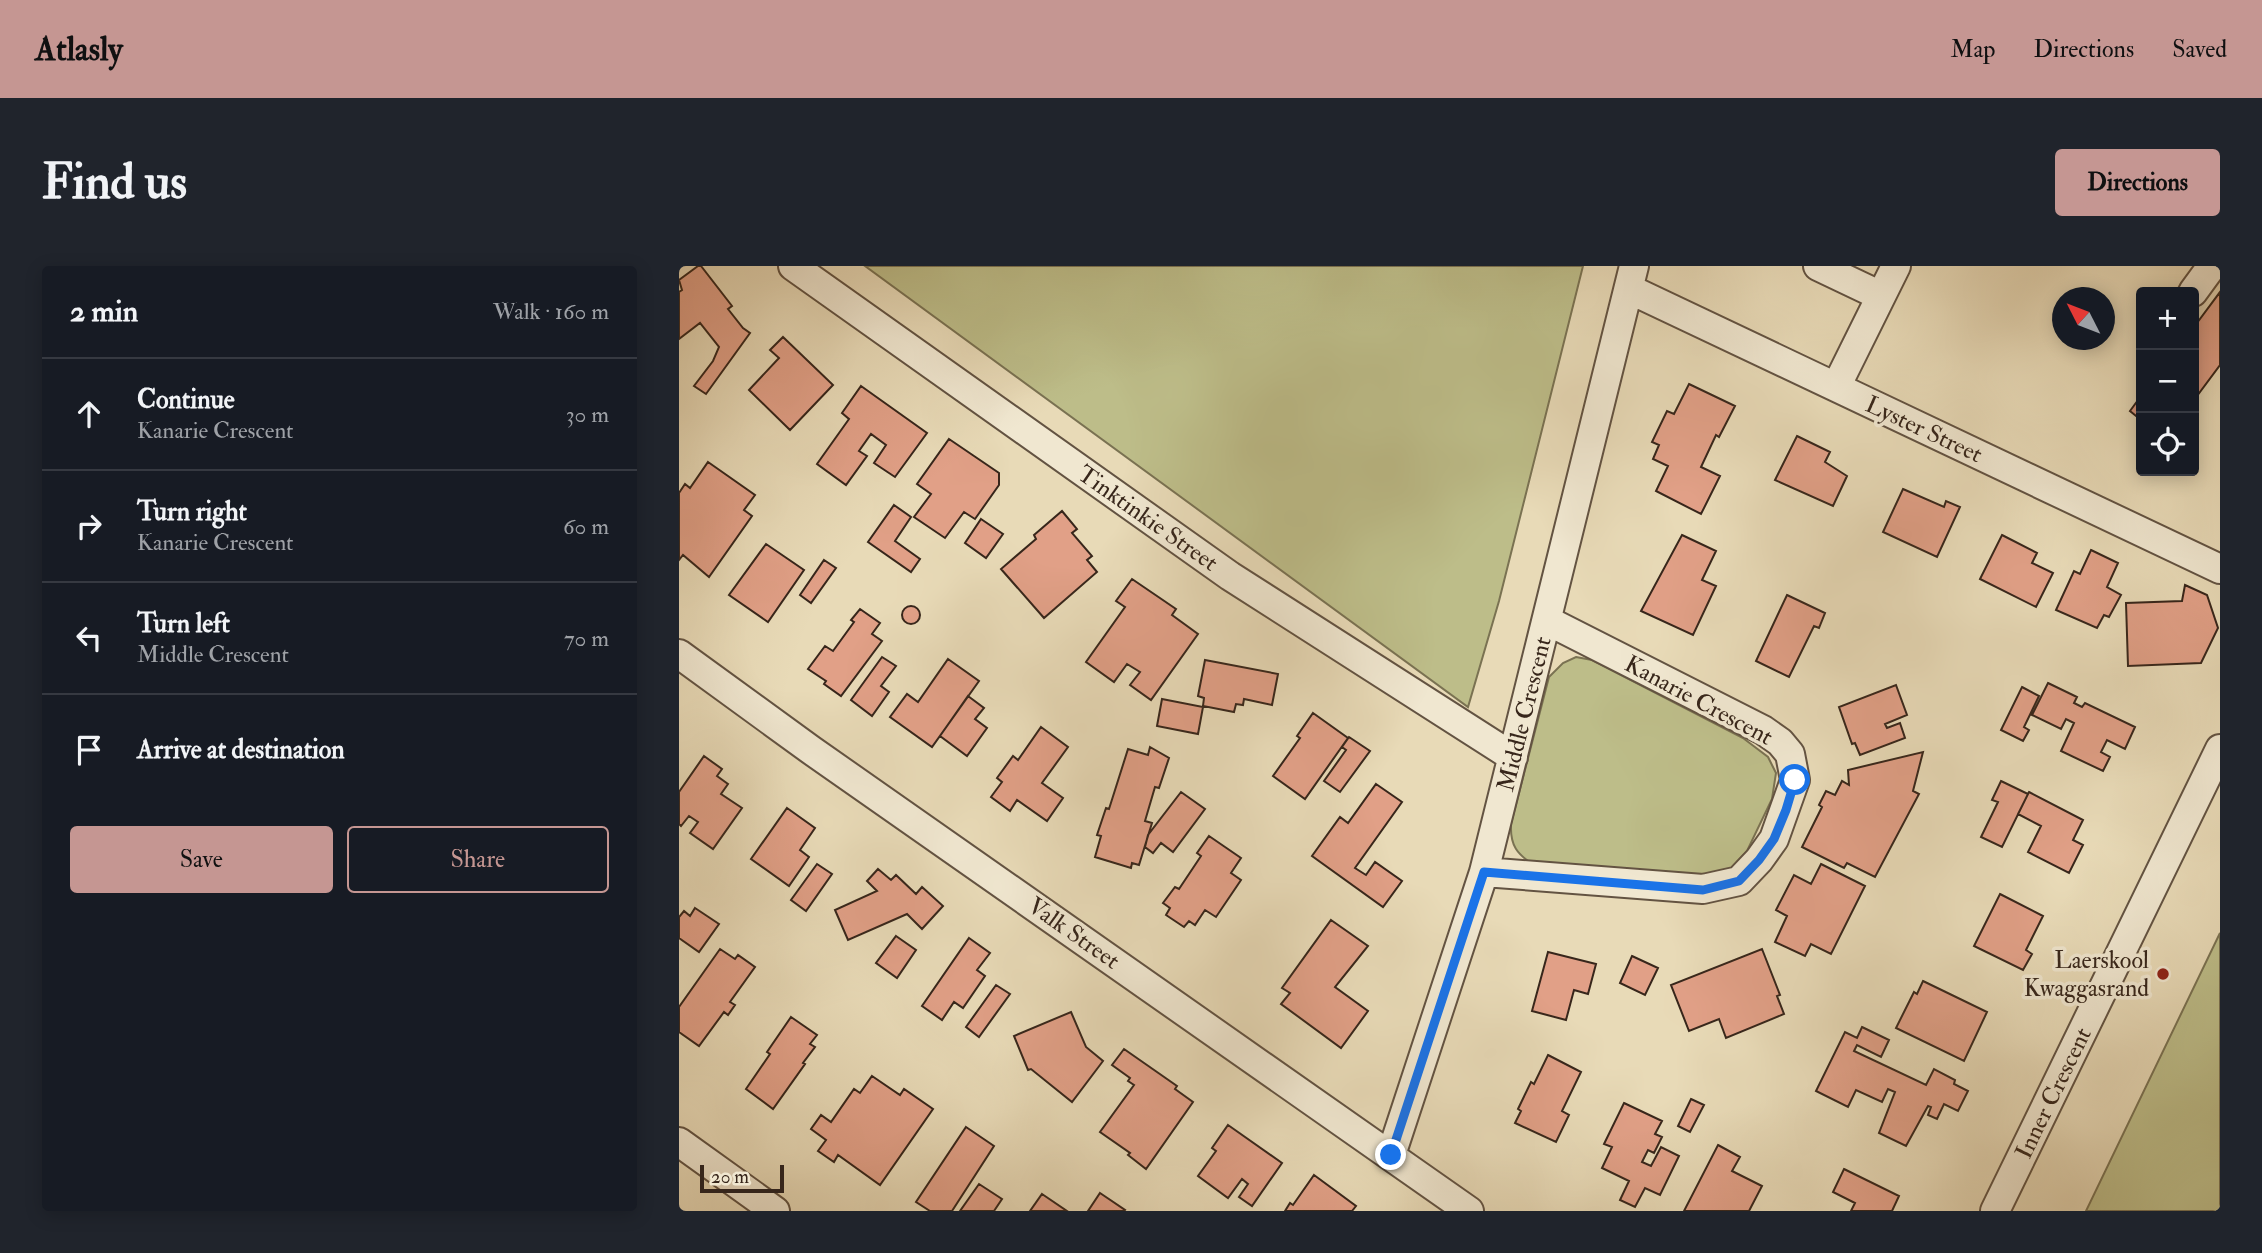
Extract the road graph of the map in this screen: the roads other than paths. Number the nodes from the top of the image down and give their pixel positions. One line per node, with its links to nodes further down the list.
1 (793, 266): 13 (street, Tinktinkie Street)
2 (1818, 266): 7 (street)
3 (1896, 266): 7 (street)
4 (2213, 266): 6 (street)
5 (1631, 278): 8 (street, Lyster Street); 10 (street, Middle Crescent)
6 (2197, 287)
7 (1881, 296): 8 (street)
8 (1836, 387): 9 (street, Lyster Street)
9 (2220, 569)
10 (1548, 621): 13 (street, Middle Crescent); 14 (street, Kanarie Crescent)
11 (679, 654): 16 (street, Valk Street)
12 (2220, 748): 19 (street, Inner Crescent)
13 (1513, 757): 14 (street, Middle Crescent)
14 (1484, 872): 16 (street, Middle Crescent)
15 (679, 1143): 17 (street)
16 (1391, 1155): 18 (street, Valk Street)
17 (775, 1211)
18 (1469, 1211)
19 (1995, 1211)

